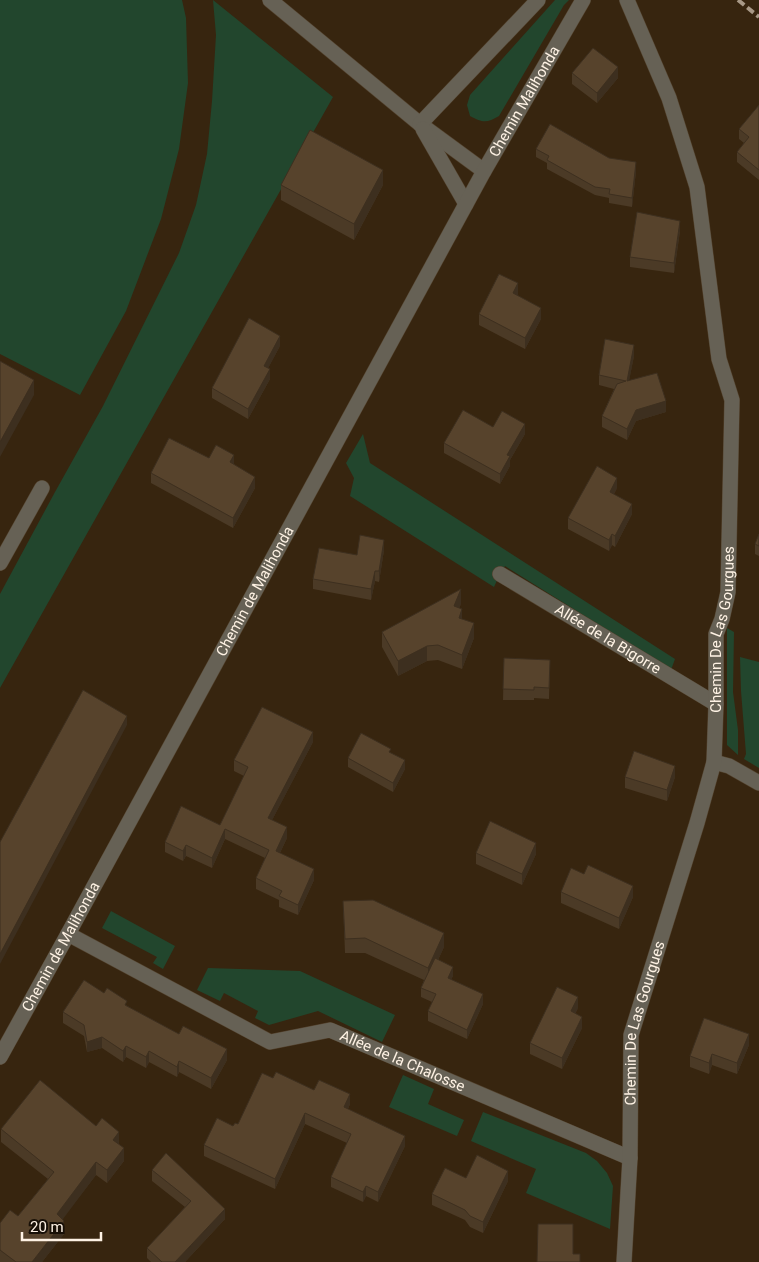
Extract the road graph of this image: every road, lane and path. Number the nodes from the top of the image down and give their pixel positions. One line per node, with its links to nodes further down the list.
1 (270, 0): 5 (street)
2 (538, 0): 5 (street)
3 (583, 0): 6 (street, Chemin Malihonda)
4 (627, 0): 11 (street, Chemin De Las Gourgues)
5 (420, 124): 6 (street); 7 (street)
6 (484, 170): 7 (street, Chemin Malihonda)
7 (466, 204): 14 (street, Chemin de Malihonda)
8 (42, 488): 9 (street)
9 (0, 563)
10 (500, 574): 11 (street, Allée de la Bigorre)
11 (716, 704): 12 (street, Chemin De Las Gourgues)
12 (714, 762): 13 (street); 16 (street, Chemin De Las Gourgues)
13 (759, 783)
14 (68, 934): 15 (street, Chemin de Malihonda); 16 (street, Allée de la Chalosse)
15 (0, 1058)
16 (630, 1158): 17 (street, Chemin De Las Gourgues)
17 (624, 1262)

